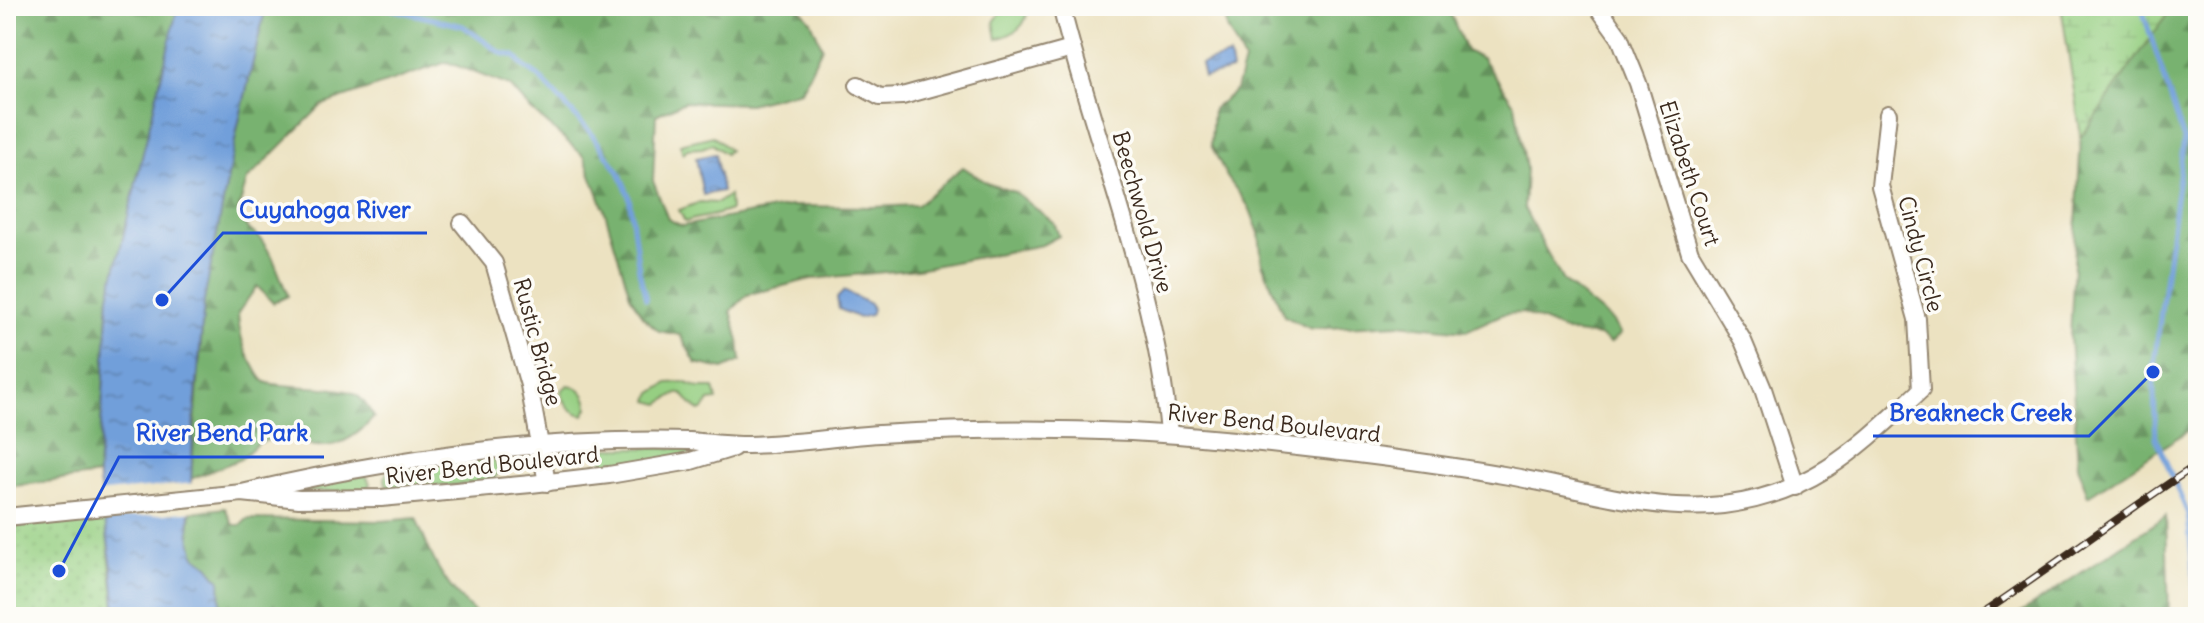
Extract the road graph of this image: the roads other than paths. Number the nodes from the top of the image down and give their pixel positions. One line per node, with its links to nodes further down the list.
1 (1061, 6): 3 (street, Beechwold Drive)
2 (1597, 6): 11 (street, Elizabeth Court)
3 (1072, 49): 4 (street); 7 (street, Beechwold Drive)
4 (858, 85)
5 (1888, 114): 11 (street, Cindy Circle)
6 (462, 223): 9 (street, Rustic Bridge)
7 (1169, 433): 8 (street, River Bend Boulevard); 11 (street, River Bend Boulevard)
8 (742, 445): 9 (street, River Bend Boulevard); 10 (street, River Bend Boulevard)
9 (540, 446): 10 (street, Rustic Bridge); 12 (street, River Bend Boulevard)
10 (547, 483): 12 (street, River Bend Boulevard)
11 (1795, 487)
12 (242, 493): 13 (street, River Bend Boulevard)
13 (6, 517)

